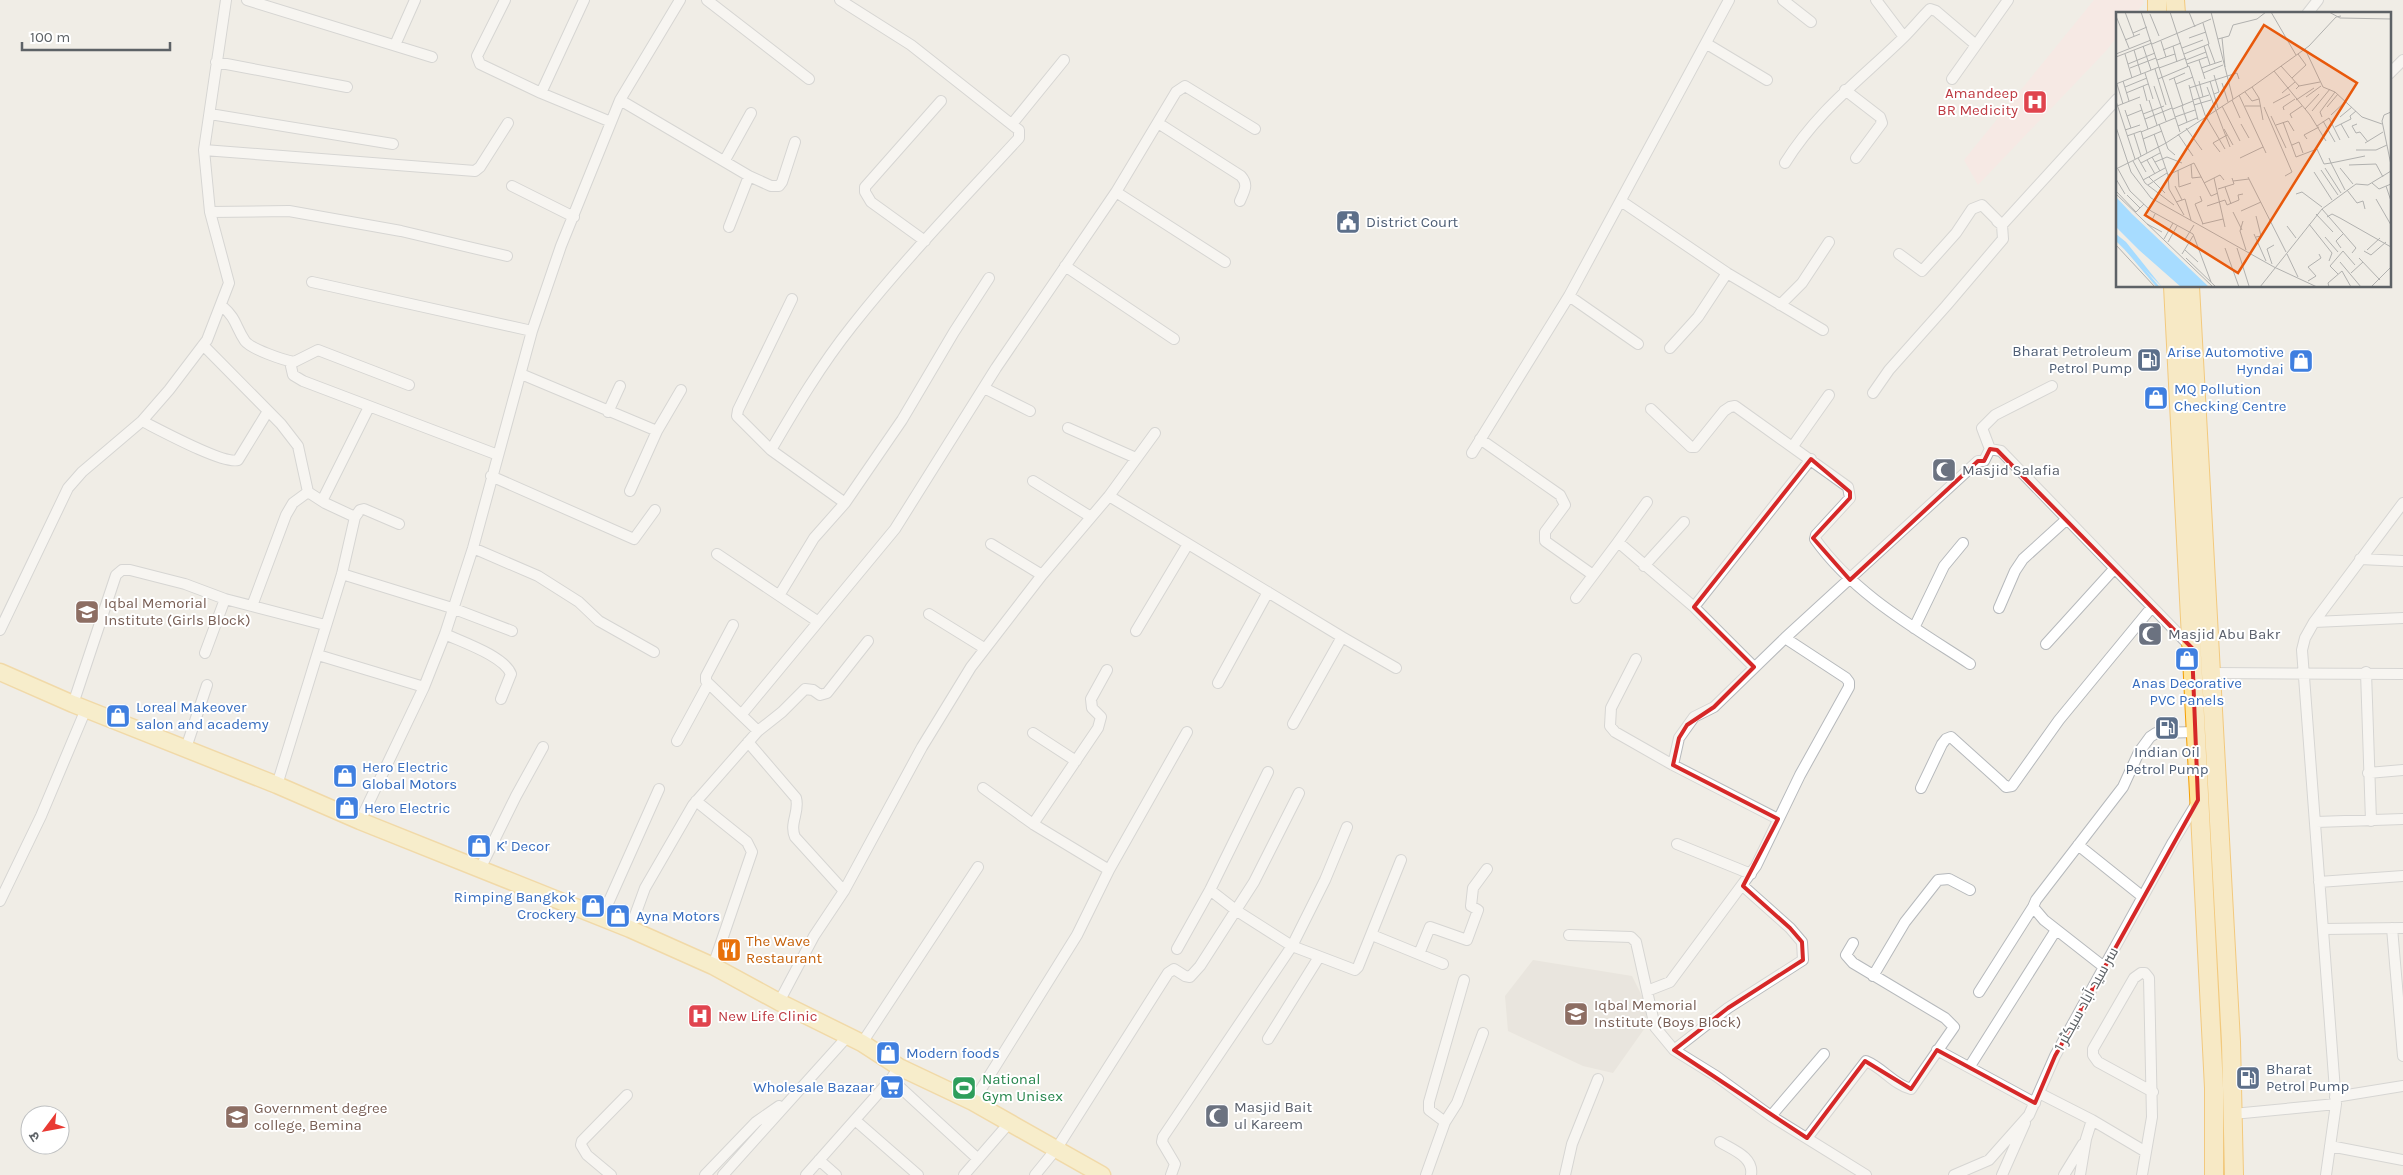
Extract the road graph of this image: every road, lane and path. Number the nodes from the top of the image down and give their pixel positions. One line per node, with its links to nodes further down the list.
1 (226, 0): 23 (street)
2 (247, 0): 18 (street)
3 (415, 0): 18 (street)
4 (505, 0): 30 (street)
5 (584, 0): 30 (street)
6 (680, 0): 31 (street)
7 (707, 0): 25 (street)
8 (840, 0): 39 (street)
9 (1729, 0): 17 (street)
10 (1783, 0): 15 (street)
11 (1876, 0): 16 (street)
12 (2008, 0): 19 (street)
13 (2318, 0): 14 (street)
14 (2309, 12)
15 (1811, 22)
16 (1904, 37): 19 (street); 29 (street)
17 (1707, 44): 27 (street); 51 (street)
18 (395, 45): 20 (street)
19 (1976, 45): 26 (street)
20 (432, 57)
21 (1064, 60): 39 (street)
22 (2403, 60): 24 (street)
23 (216, 62): 28 (street); 35 (street)
24 (2390, 73)
25 (809, 79)
26 (1952, 79)
27 (1767, 80)
28 (347, 87)
29 (1846, 90): 44 (street); 46 (street)
30 (541, 93): 36 (street)
31 (620, 100): 36 (street); 45 (street)
32 (2116, 100): 54 (street)
33 (941, 101): 56 (street)
34 (751, 113): 45 (street)
35 (210, 114): 42 (street); 43 (street)
36 (611, 122): 53 (street)
37 (508, 123): 43 (street)
38 (1158, 123): 40 (street); 49 (street); 50 (street)
39 (1012, 124): 56 (street)
40 (1255, 129)
41 (795, 142): 47 (street)
42 (393, 144)
43 (204, 150): 52 (street)
44 (1856, 158)
45 (725, 160): 47 (street)
46 (1785, 163)
47 (749, 176): 55 (street)
48 (512, 186): 53 (street)
49 (1116, 192): 60 (street); 61 (street)
50 (1240, 201)
51 (1621, 201): 62 (street); 67 (street)
52 (210, 212): 59 (street); 70 (street)
53 (574, 217): 72 (street)
54 (2002, 225): 58 (street); 84 (street)
55 (729, 227)
56 (925, 241): 98 (street)
57 (1829, 242): 69 (street)
58 (1899, 254)
59 (507, 256)
60 (1224, 262)
61 (1065, 266): 73 (street); 82 (street)
62 (1728, 273): 69 (street); 76 (street)
63 (989, 278): 110 (street)
64 (312, 282): 72 (street)
65 (2173, 288): 157 (highway)
66 (2190, 288): 169 (highway)
67 (1569, 296): 74 (street); 95 (street)
68 (792, 299): 98 (street)
69 (1780, 304): 71 (street)
70 (222, 306): 75 (street); 77 (street)
71 (1823, 330)
72 (532, 331): 78 (street)
73 (1174, 339)
74 (1638, 344)
75 (203, 345): 88 (street); 91 (street)
76 (1670, 348)
77 (290, 362): 79 (street); 86 (street)
78 (521, 374): 90 (street); 100 (street)
79 (409, 385)
80 (620, 386): 90 (street)
81 (2052, 386): 97 (street)
82 (984, 388): 89 (street); 143 (street)
83 (681, 390): 93 (street)
84 (1873, 393)
85 (1829, 395): 96 (street)
86 (369, 407): 100 (street); 108 (street)
87 (1651, 409): 96 (street)
88 (268, 411): 91 (street); 106 (street)
89 (1030, 411)
90 (608, 412): 93 (street)
91 (142, 421): 148 (street)
92 (1068, 428): 101 (street)
93 (657, 431): 105 (street)
94 (1155, 434): 101 (street)
95 (1480, 439): 99 (street); 130 (street)
96 (1792, 446): 102 (street)
97 (1990, 449): 115 (street); 131 (street)
98 (771, 450): 110 (street)
99 (1472, 453)
100 (498, 455): 103 (street)
101 (1136, 458): 107 (street)
102 (1811, 459): 131 (street); 137 (street)
103 (490, 476): 112 (street); 122 (street)
104 (1033, 481): 114 (street)
105 (630, 491)
106 (308, 492): 108 (street); 136 (street)
107 (1110, 496): 114 (street); 121 (street)
108 (322, 502): 113 (street)
109 (1647, 502): 118 (street)
110 (845, 503): 133 (street)
111 (2403, 503): 124 (street)
112 (655, 510)
113 (355, 517): 117 (street); 128 (street)
114 (1091, 517): 129 (street)
115 (2067, 519): 127 (street); 140 (street)
116 (1684, 522): 126 (street)
117 (399, 524)
118 (1618, 542): 126 (street); 130 (street)
119 (1963, 543): 147 (street)
120 (991, 544): 129 (street)
121 (1188, 544): 132 (street); 149 (street)
122 (472, 548): 139 (street); 159 (street)
123 (717, 554): 133 (street)
124 (2360, 559): 125 (street); 144 (street)
125 (2403, 561)
126 (1644, 566): 137 (street)
127 (2114, 569): 138 (street); 155 (street)
128 (342, 574): 139 (street); 145 (street)
129 (1042, 575): 156 (street)
130 (1593, 575): 134 (street)
131 (1850, 580): 147 (street); 153 (street)
132 (1268, 592): 152 (street); 171 (street)
133 (780, 594): 143 (street)
134 (1576, 598)
135 (225, 599): 136 (street); 158 (street); 176 (street)
136 (252, 606): 145 (street)
137 (1694, 607): 163 (street)
138 (2152, 607): 157 (street); 194 (street)
139 (452, 608): 150 (street); 151 (street)
140 (1999, 608)
141 (929, 614): 156 (street)
142 (2403, 618): 144 (street)
143 (817, 620): 177 (street)
144 (2314, 622): 167 (street)
145 (325, 625): 160 (street)
146 (733, 625): 172 (street)
147 (1914, 628): 162 (street)
148 (0, 630)
149 (1136, 631)
150 (512, 632)
151 (444, 634): 174 (street); 175 (street)
152 (1342, 637): 164 (street); 178 (street)
153 (1785, 638): 163 (street); 199 (street)
154 (868, 641): 179 (street)
155 (2046, 644)
156 (984, 648): 219 (street)
157 (2192, 648): 181 (highway)
158 (205, 652)
159 (654, 652)
160 (318, 654): 174 (street); 192 (street)
161 (1636, 659): 188 (street)
162 (1970, 664)
163 (1754, 667): 188 (street)
164 (1396, 668)
165 (1107, 670): 187 (street)
166 (0, 672): 176 (main road)
167 (2304, 672): 168 (street); 169 (street); 203 (street)
168 (2366, 672): 170 (street); 191 (street)
169 (2211, 673): 263 (highway)
170 (2403, 674)
171 (1218, 683)
172 (708, 684): 177 (street); 183 (street)
173 (207, 686): 186 (street)
174 (424, 686): 201 (street)
175 (501, 699)
176 (80, 706): 186 (main road); 221 (street)
177 (742, 714): 179 (street)
178 (1293, 724)
179 (758, 731): 184 (street)
180 (1187, 732): 212 (street)
181 (2196, 732): 197 (highway); 207 (street)
182 (1033, 733): 187 (street)
183 (677, 740)
184 (748, 742): 198 (street); 219 (street)
185 (543, 747): 210 (street)
186 (186, 748): 192 (main road)
187 (1076, 761): 204 (street)
188 (1673, 765): 199 (street)
189 (2403, 770): 191 (street)
190 (1268, 772): 217 (street)
191 (2368, 773): 202 (street)
192 (277, 785): 201 (main road)
193 (982, 788): 204 (street)
194 (1921, 788)
195 (659, 789): 224 (street)
196 (1299, 793): 223 (street)
197 (2198, 800): 220 (street, سر سید آباد سیکٹر 1); 279 (highway)
198 (696, 801): 228 (street); 238 (street)
199 (1778, 819): 213 (street)
200 (2403, 819): 202 (street)
201 (360, 821): 210 (main road)
202 (2370, 821): 203 (street)
203 (2316, 822): 215 (street)
204 (1033, 824): 212 (street)
205 (1347, 827): 233 (street)
206 (1677, 844): 213 (street)
207 (2078, 845): 220 (street); 222 (street)
208 (1401, 860): 230 (street)
209 (978, 866): 248 (street)
210 (480, 869): 224 (main road)
211 (1487, 869): 235 (street)
212 (1108, 870): 262 (street)
213 (1751, 874): 216 (street)
214 (2403, 876): 215 (street)
215 (2319, 882): 227 (street)
216 (1743, 886): 242 (street); 249 (street)
217 (1210, 890): 223 (street); 234 (street)
218 (1970, 890): 240 (street)
219 (844, 892): 244 (street)
220 (2143, 897): 239 (street, سر سید آباد سیکٹر 1)
221 (0, 901)
222 (2033, 907): 229 (street); 243 (street)
223 (1237, 911): 233 (street); 274 (street)
224 (601, 919): 228 (main road)
225 (2392, 928): 226 (street); 227 (street); 252 (street)
226 (2403, 928)
227 (2324, 929): 261 (street)
228 (630, 930): 238 (main road)
229 (2056, 930): 239 (street); 253 (street)
230 (1372, 935): 235 (street); 236 (street)
231 (1569, 935): 242 (street)
232 (1853, 943): 240 (street)
233 (1292, 946): 236 (street); 290 (street)
234 (1177, 949)
235 (1419, 954): 237 (street)
236 (1319, 957): 247 (street)
237 (1443, 964)
238 (713, 966): 244 (main road)
239 (2104, 968): 260 (street, سر سید آباد سیکٹر 1)
240 (1873, 976): 250 (street)
241 (1464, 980): 269 (street)
242 (1647, 991): 249 (street)
243 (1979, 992)
244 (779, 1002): 246 (main road)
245 (1483, 1033): 269 (street)
246 (847, 1037): 248 (main road); 259 (street)
247 (1268, 1039)
248 (862, 1043): 254 (main road)
249 (1674, 1050): 265 (street)
250 (1937, 1050): 253 (street); 270 (street)
251 (1824, 1054): 265 (street)
252 (2403, 1056)
253 (1970, 1066): 260 (street)
254 (895, 1073): 262 (main road); 266 (street); 276 (street)
255 (1598, 1079): 292 (street)
256 (2403, 1086): 261 (street)
257 (2153, 1092): 257 (street); 275 (street)
258 (626, 1096): 281 (street)
259 (790, 1098): 282 (street); 283 (street)
260 (2037, 1098): 264 (street, سر سید آباد سیکٹر 1); 267 (street)
261 (2336, 1100): 263 (street); 273 (street)
262 (973, 1102): 268 (main road)
263 (2233, 1114): 280 (highway)
264 (2029, 1115): 295 (street, سر سید آباد سیکٹر 1); 296 (street)
265 (1771, 1116): 270 (street)
266 (855, 1120): 277 (street); 286 (street)
267 (2092, 1120): 271 (street); 275 (street)
268 (1010, 1122): 274 (main road); 276 (street)
269 (1445, 1122): 291 (street)
270 (1807, 1138): 294 (street)
271 (2086, 1139): 297 (street); 298 (street)
272 (1720, 1142): 293 (street)
273 (2330, 1146): 278 (street); 300 (street)
274 (1057, 1148): 288 (street); 289 (main road)
275 (2146, 1152): 299 (street)
276 (978, 1159): 287 (street)
277 (819, 1160): 284 (street); 285 (street)
278 (2403, 1160)
279 (2212, 1173)
280 (2237, 1173)
281 (611, 1175)
282 (704, 1175)
283 (723, 1175)
284 (806, 1175)
285 (836, 1175)
286 (918, 1175)
287 (964, 1175)
288 (1035, 1175)
289 (1102, 1175)
290 (1171, 1175)
291 (1426, 1175)
292 (1564, 1175)
293 (1751, 1175)
294 (1866, 1175)
295 (1954, 1175)
296 (2002, 1175)
297 (2064, 1175)
298 (2080, 1175)
299 (2142, 1175)
300 (2326, 1175)

